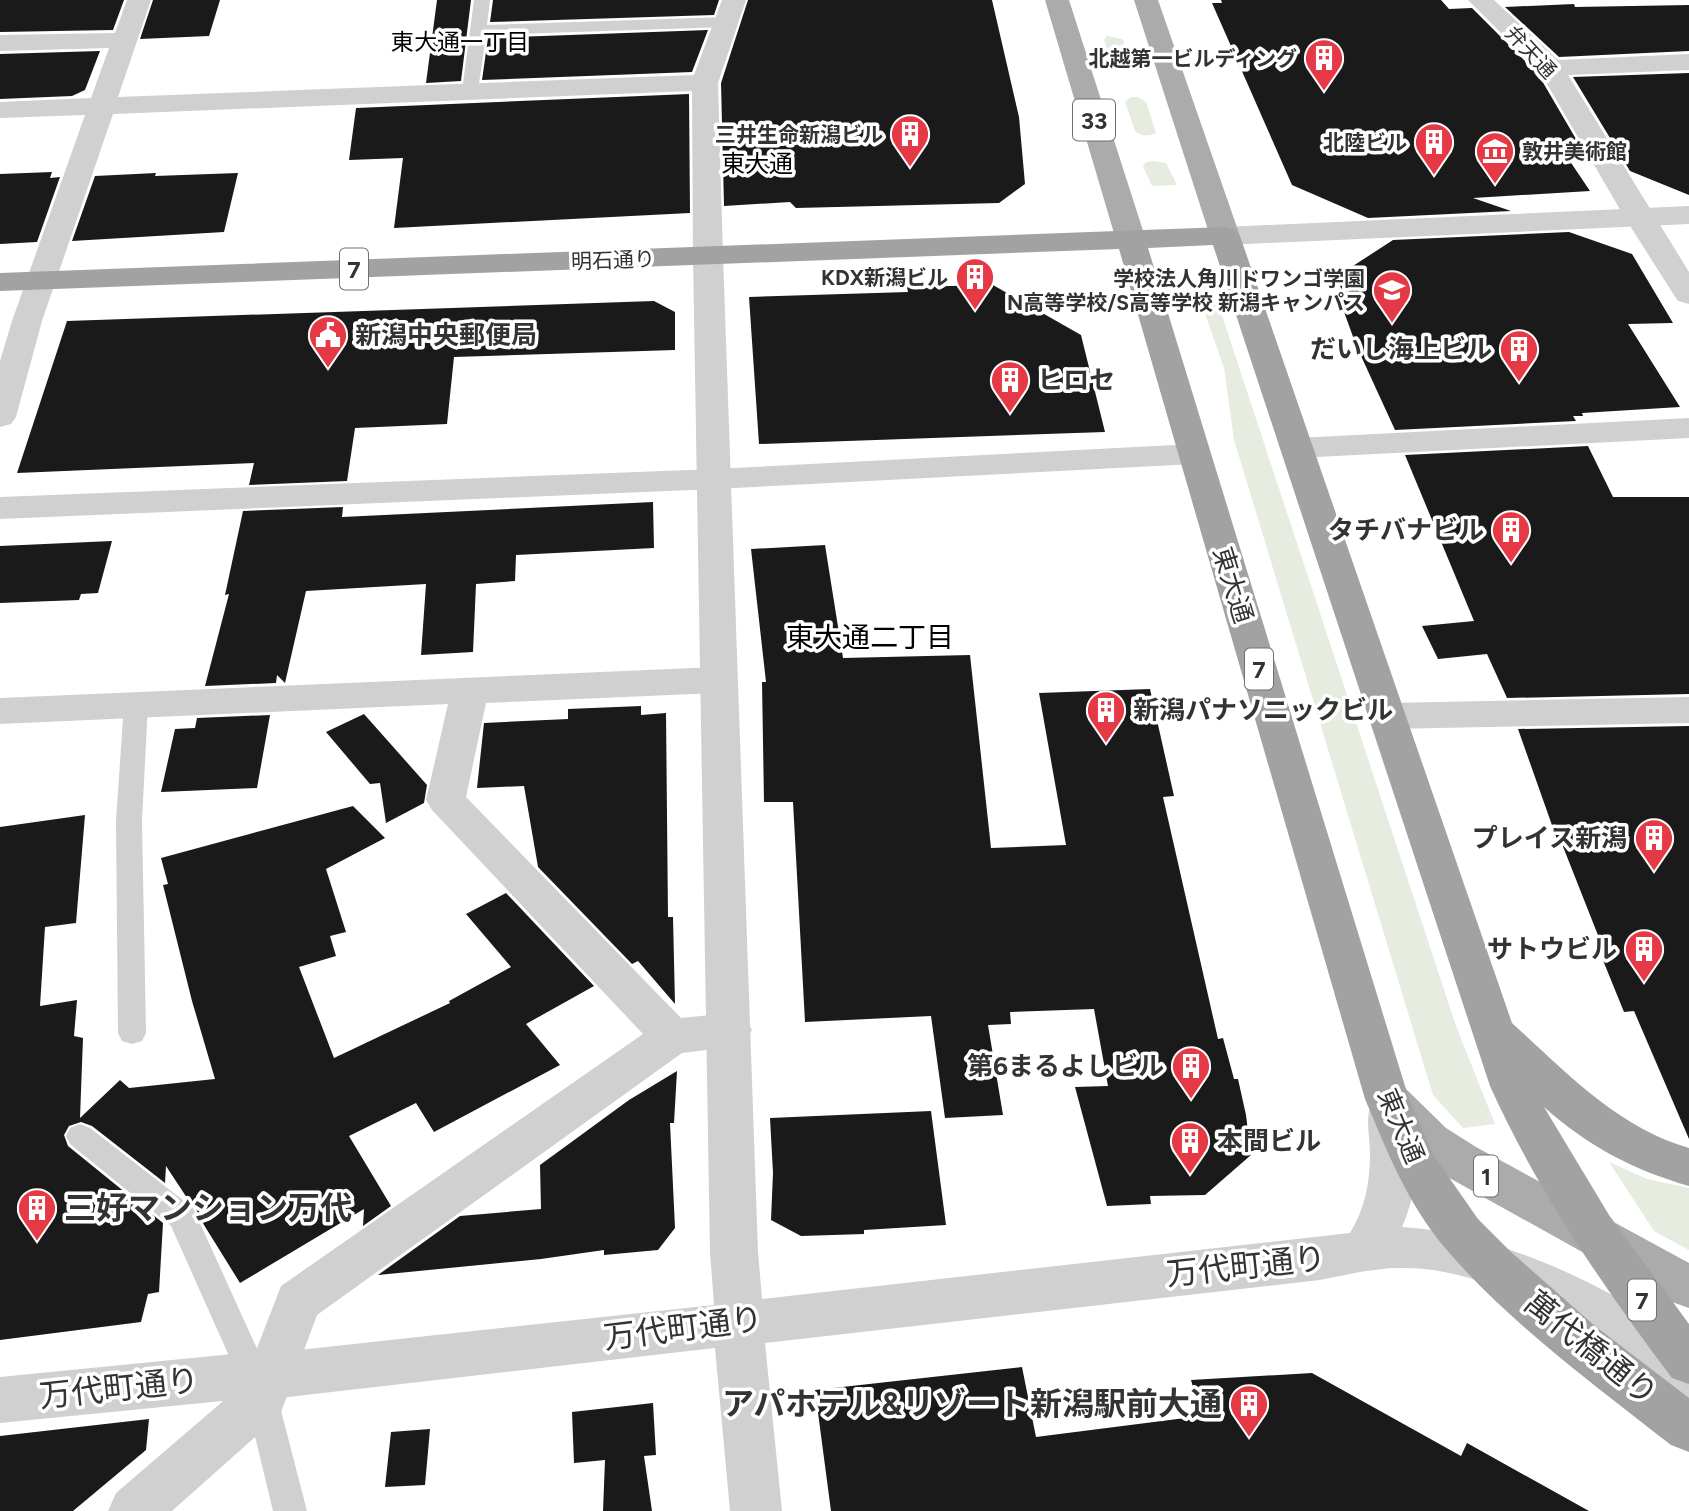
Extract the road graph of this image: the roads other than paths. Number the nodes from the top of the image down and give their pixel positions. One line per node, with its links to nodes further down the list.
1 (139, 0): 8 (street)
2 (482, 0): 7 (lane)
3 (1056, 0): 19 (main road, 東大通 / 33)
4 (1146, 0): 18 (main road)
5 (1480, 0): 11 (street, 弁天通)
6 (731, 11): 7 (lane); 12 (street)
7 (478, 30): 13 (lane)
8 (123, 40): 9 (street); 14 (street)
9 (0, 43)
10 (1689, 62): 11 (street)
11 (1551, 68): 17 (street, 弁天通)
12 (705, 83): 13 (street); 20 (street)
13 (470, 92): 14 (street)
14 (102, 106): 15 (street); 21 (street)
15 (0, 110)
16 (1689, 215): 17 (street)
17 (1639, 218): 18 (street); 23 (street, 弁天通)
18 (1225, 236): 19 (highway, 明石通り / 7); 26 (highway, 7)
19 (1130, 240): 20 (highway, 明石通り / 7); 27 (highway, 東大通 / 7)
20 (708, 256): 21 (highway, 明石通り / 7); 28 (street)
21 (41, 281): 22 (highway, 明石通り / 7); 24 (street)
22 (0, 282)
23 (1689, 295)
24 (0, 417)
25 (1689, 428): 26 (street)
26 (1297, 448): 35 (highway, 7)
27 (1194, 454): 28 (street); 40 (highway, 東大通 / 7)
28 (715, 479): 29 (street); 30 (street)
29 (0, 508)
30 (717, 680): 31 (street); 37 (street)
31 (470, 689): 32 (street); 39 (street)
32 (136, 704): 34 (street); 38 (lane)
33 (1689, 710): 35 (street)
34 (0, 711)
35 (1387, 716): 36 (highway, 7)
36 (1491, 1029): 42 (highway); 43 (highway, 7)
37 (730, 1030): 39 (street); 47 (street)
38 (132, 1033)
39 (672, 1037): 51 (street)
40 (1387, 1099): 43 (main road, 1); 44 (street); 45 (highway, 東大通 / 7)
41 (80, 1136): 51 (lane)
42 (1689, 1167)
43 (1597, 1238): 46 (main road, 1); 49 (highway, 萬代橋通り / 7)
44 (1365, 1251): 45 (street); 47 (street, 万代町通り); 48 (street, 万代町通り)
45 (1494, 1267): 48 (highway, 萬代橋通り / 7); 50 (street)
46 (1689, 1287)
47 (740, 1322): 51 (street, 万代町通り); 56 (street)
48 (1578, 1342): 53 (highway, 萬代橋通り / 7)
49 (1689, 1362)
50 (1689, 1377)
51 (262, 1383): 52 (street, 万代町通り); 54 (street); 55 (lane)
52 (0, 1400)
53 (1689, 1428)
54 (134, 1511)
55 (290, 1511)
56 (756, 1511)

